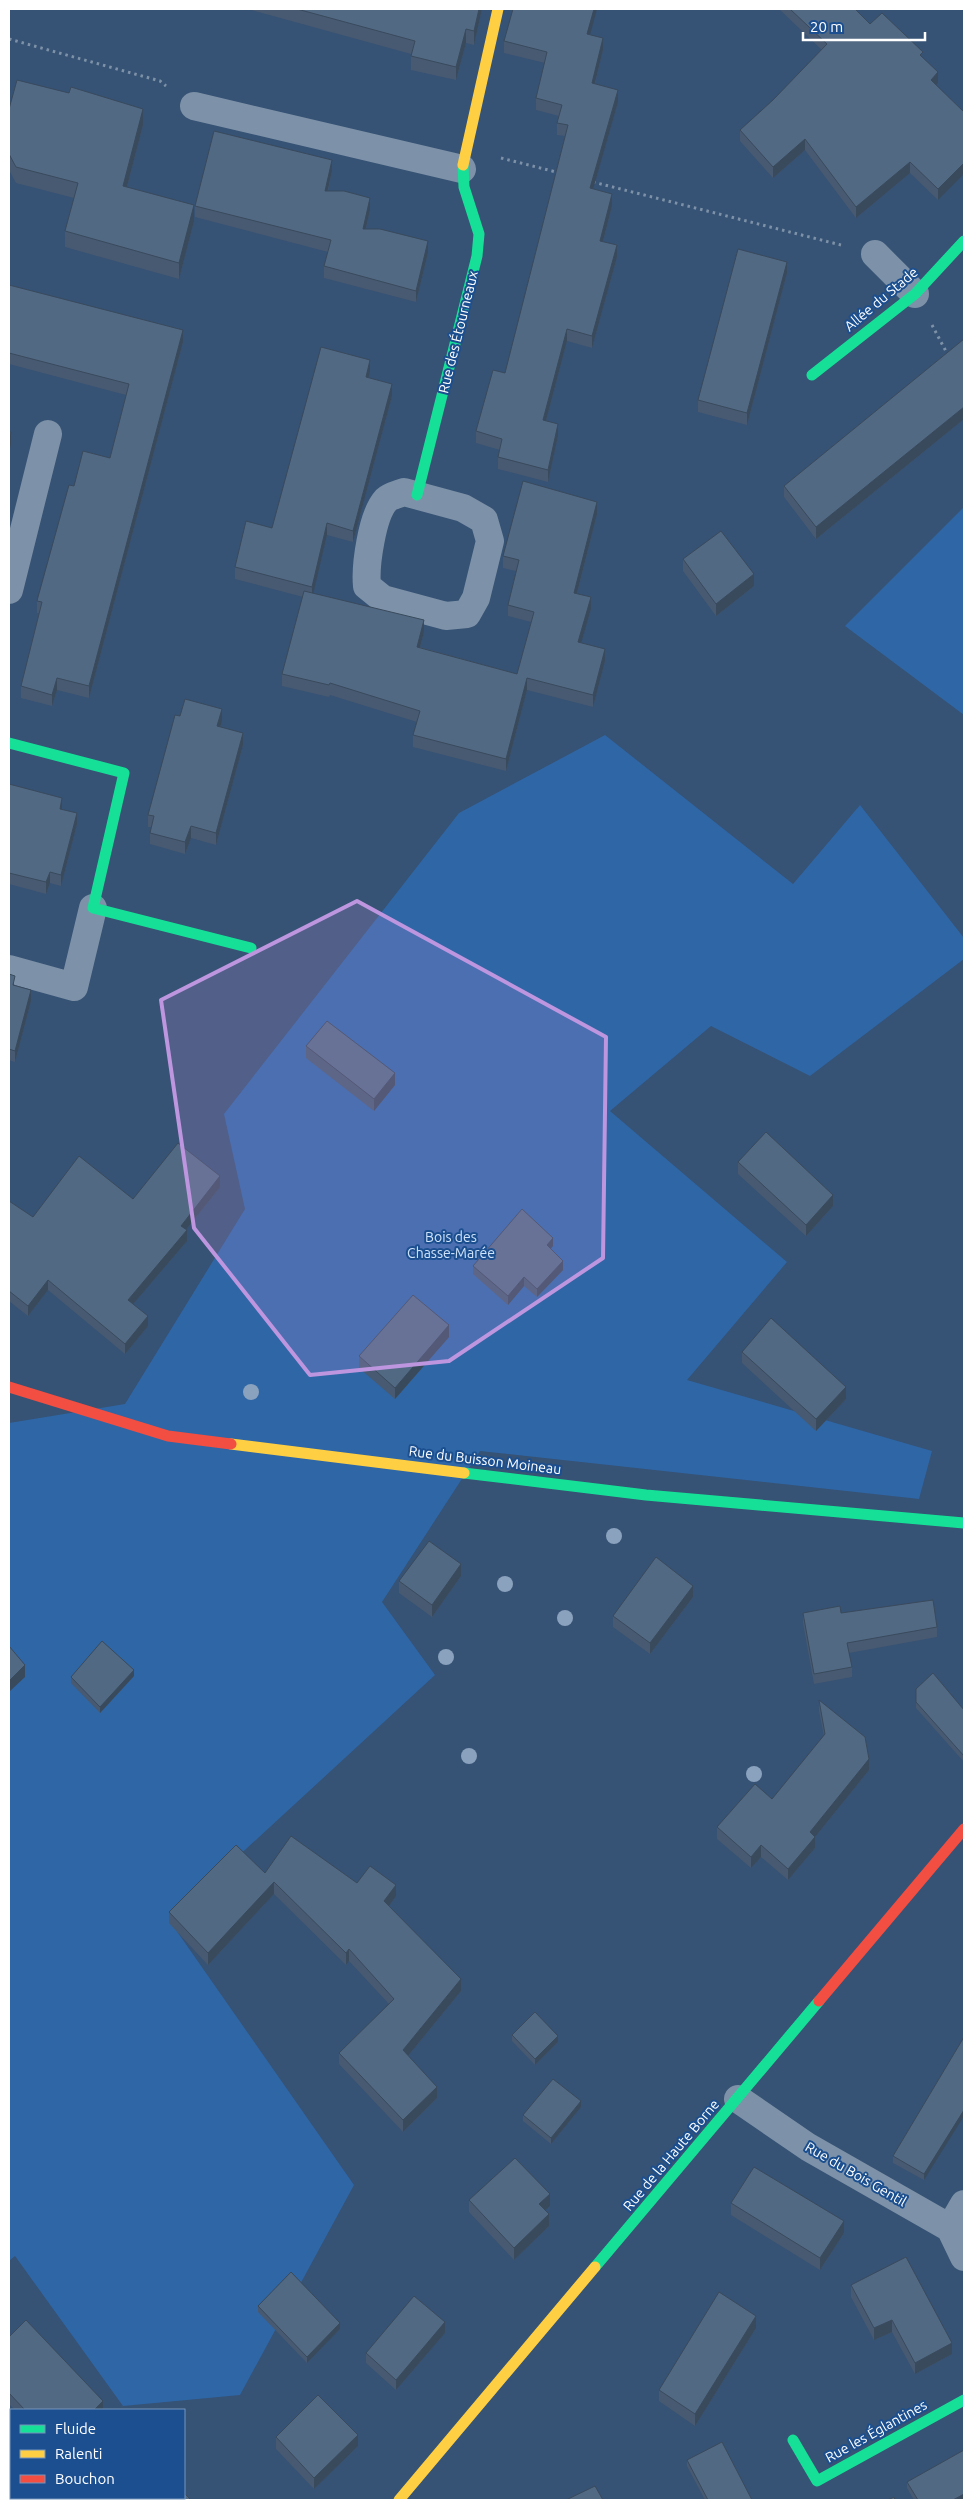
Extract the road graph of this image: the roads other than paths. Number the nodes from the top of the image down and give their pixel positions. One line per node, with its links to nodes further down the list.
1 (498, 9): 3 (street, Rue des Étourneaux)
2 (194, 106): 3 (street)
3 (464, 159): 9 (street, Rue des Étourneaux)
4 (964, 241): 6 (street, Allée du Stade)
5 (875, 254): 6 (street)
6 (914, 294): 7 (street, Allée du Stade)
7 (812, 375)
8 (48, 434): 10 (street)
9 (417, 495): 9 (street)
10 (9, 590)
11 (9, 743): 12 (street)
12 (93, 908): 13 (street); 14 (street)
13 (251, 948)
14 (9, 969)
15 (9, 1387): 16 (street, Rue du Buisson Moineau)
16 (964, 1523)
17 (964, 1829): 18 (street, Rue de la Haute Borne)
18 (738, 2099): 20 (street, Rue du Bois Gentil); 24 (street, Rue de la Haute Borne)
19 (964, 2204): 20 (street)
20 (950, 2228): 21 (street)
21 (964, 2257)
22 (964, 2400): 23 (street, Rue les Églantines)
23 (792, 2440)
24 (399, 2500)

